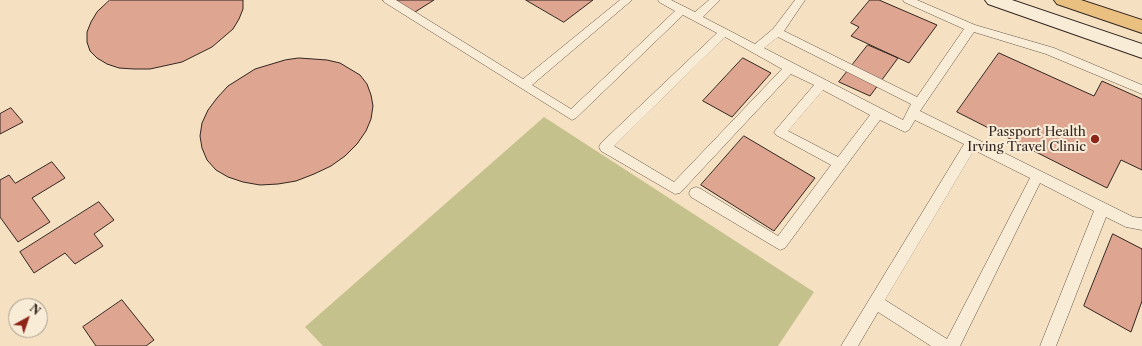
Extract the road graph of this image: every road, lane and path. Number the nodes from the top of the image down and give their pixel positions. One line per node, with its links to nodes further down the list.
1 (388, 0): 21 (lane)
2 (627, 0): 21 (lane)
3 (663, 0): 10 (lane)
4 (715, 0): 12 (lane)
5 (800, 0): 16 (lane)
6 (908, 0): 14 (lane)
7 (994, 0): 18 (main road)
8 (1063, 0): 13 (highway)
9 (1106, 0): 11 (highway)
10 (682, 10): 12 (lane); 21 (lane)
11 (1142, 13)
12 (696, 17): 15 (lane)
13 (1142, 27)
14 (971, 28): 22 (lane); 23 (lane)
15 (724, 32): 17 (lane); 19 (lane)
16 (777, 32): 17 (lane); 23 (lane)
17 (756, 48): 19 (lane)
18 (1142, 50)
19 (790, 68): 20 (lane)
20 (822, 84): 24 (lane); 26 (lane)
21 (524, 85)
22 (1142, 90)
23 (916, 108): 24 (lane); 25 (lane)
24 (878, 113): 26 (lane)
25 (972, 142): 27 (lane); 31 (lane)
26 (840, 164): 28 (lane)
27 (1037, 176): 29 (lane); 34 (lane)
28 (696, 193)
29 (1102, 209): 30 (lane); 35 (lane)
30 (1142, 224)
31 (875, 302): 32 (lane); 33 (lane)
32 (849, 346)
33 (945, 346)
34 (952, 346)
35 (1048, 346)

